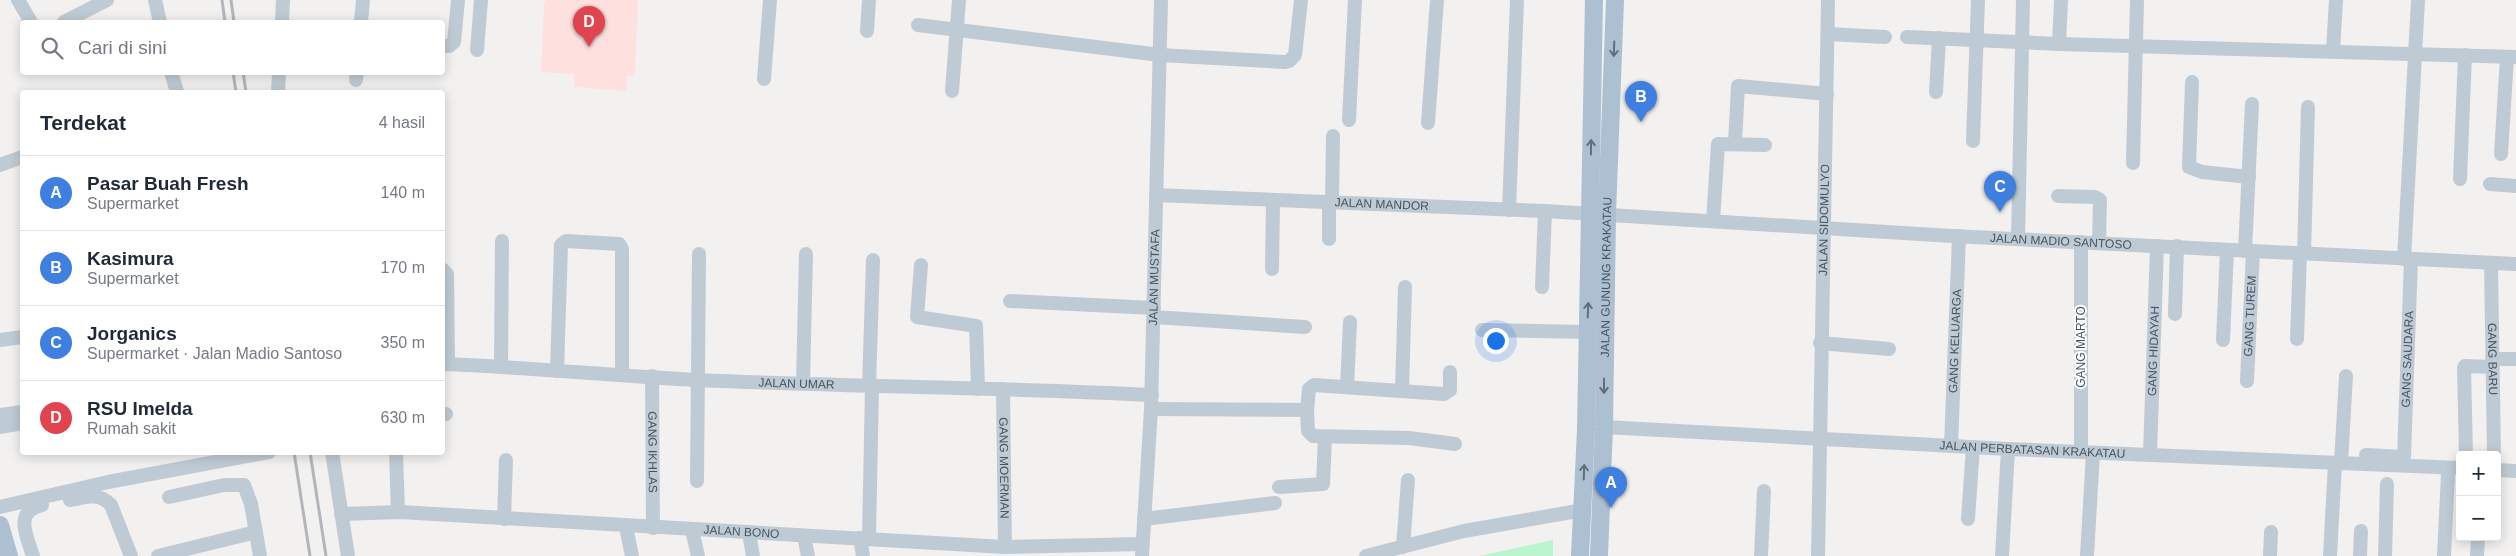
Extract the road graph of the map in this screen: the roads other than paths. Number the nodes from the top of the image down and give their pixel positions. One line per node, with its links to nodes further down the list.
1 (18, 0): 25 (street)
2 (107, 0): 26 (street)
3 (155, 0): 27 (street)
4 (283, 0): 28 (street)
5 (363, 0): 29 (street)
6 (458, 0): 40 (street)
7 (481, 0): 42 (street)
8 (770, 0): 50 (street)
9 (869, 0): 32 (street)
10 (959, 0): 31 (street)
11 (1161, 0): 45 (street, JALAN MUSTAFA)
12 (1301, 0): 45 (street)
13 (1355, 0): 59 (street)
14 (1437, 0): 60 (street)
15 (1517, 0): 77 (street)
16 (1594, 0): 79 (main road, JALAN GUNUNG KRAKATAU, one-way to 16)
17 (1615, 0): 79 (main road, JALAN GUNUNG KRAKATAU, one-way to 79)
18 (1828, 0): 33 (street, JALAN SIDOMULYO)
19 (1978, 0): 37 (street)
20 (2023, 0): 38 (street)
21 (2061, 0): 39 (street)
22 (2136, 0): 41 (street)
23 (2336, 0): 43 (street)
24 (2418, 0): 44 (street, GANG SAUDARA)
25 (30, 20)
26 (68, 20)
27 (160, 20)
28 (282, 20)
29 (361, 20)
30 (918, 25): 31 (street)
31 (956, 30): 45 (street); 54 (street)
32 (867, 31)
33 (1828, 34): 34 (street); 56 (street, JALAN SIDOMULYO)
34 (1886, 37)
35 (1907, 37): 36 (street)
36 (1939, 38): 37 (street); 55 (street)
37 (1977, 39): 38 (street); 62 (street)
38 (2024, 42): 39 (street); 84 (street)
39 (2060, 44): 41 (street)
40 (445, 46)
41 (2135, 46): 43 (street); 67 (street)
42 (477, 50)
43 (2334, 51): 44 (street)
44 (2416, 54): 46 (street); 95 (street, GANG SAUDARA)
45 (1160, 55): 73 (street, JALAN MUSTAFA)
46 (2466, 56): 47 (street); 70 (street)
47 (2512, 57): 65 (street)
48 (172, 75): 52 (street)
49 (278, 75): 53 (street)
50 (764, 79)
51 (2192, 82): 69 (street)
52 (176, 90)
53 (278, 90)
54 (952, 91)
55 (1936, 92)
56 (1827, 94): 63 (street); 81 (street, JALAN SIDOMULYO)
57 (2252, 104): 69 (street, GANG TUREM)
58 (2308, 107): 94 (street)
59 (1349, 120)
60 (1428, 123)
61 (1333, 136): 76 (street)
62 (1973, 141)
63 (1735, 143): 64 (street); 80 (street)
64 (1765, 145)
65 (2501, 154)
66 (20, 158): 68 (street)
67 (2133, 163)
68 (0, 165)
69 (2249, 176): 91 (street, GANG TUREM)
70 (2460, 179)
71 (2490, 184): 72 (street)
72 (2516, 186)
73 (1156, 195): 75 (street, JALAN MANDOR); 105 (street, JALAN MUSTAFA)
74 (2058, 196): 87 (street)
75 (1273, 200): 76 (street, JALAN MANDOR); 100 (street)
76 (1330, 202): 77 (street, JALAN MANDOR); 83 (street)
77 (1509, 210): 78 (street, JALAN MANDOR)
78 (1545, 210): 79 (street, JALAN MANDOR); 103 (street)
79 (1598, 214): 80 (street, JALAN MADIO SANTOSO); 110 (main road, JALAN GUNUNG KRAKATAU, one-way to 79); 140 (main road, JALAN GUNUNG KRAKATAU, one-way to 140)
80 (1713, 221): 81 (street, JALAN MADIO SANTOSO)
81 (1822, 228): 82 (street, JALAN MADIO SANTOSO); 115 (street, JALAN SIDOMULYO)
82 (1959, 236): 84 (street, JALAN MADIO SANTOSO); 144 (street, GANG KELUARGA)
83 (1329, 239)
84 (2018, 239): 86 (street, JALAN MADIO SANTOSO)
85 (502, 241): 120 (street)
86 (2081, 242): 87 (street, JALAN MADIO SANTOSO); 149 (street, GANG MARTO)
87 (2099, 243): 88 (street, JALAN MADIO SANTOSO)
88 (2157, 246): 89 (street, JALAN MADIO SANTOSO); 153 (street, GANG HIDAYAH)
89 (2177, 246): 90 (street, JALAN MADIO SANTOSO); 106 (street)
90 (2227, 250): 91 (street, JALAN MADIO SANTOSO); 114 (street)
91 (2249, 251): 94 (street, JALAN MADIO SANTOSO); 127 (street, GANG TUREM)
92 (699, 254): 126 (street)
93 (806, 254): 128 (street)
94 (2302, 254): 95 (street, JALAN MADIO SANTOSO); 112 (street)
95 (2408, 259): 97 (street, JALAN MADIO SANTOSO); 155 (street, GANG SAUDARA)
96 (872, 260): 129 (street)
97 (2491, 263): 98 (street, JALAN MADIO SANTOSO); 118 (street, GANG BARU)
98 (2516, 264)
99 (921, 265): 131 (street)
100 (1272, 269)
101 (445, 272): 119 (street)
102 (1405, 287): 133 (street)
103 (1542, 287)
104 (1010, 301): 105 (street)
105 (1154, 312): 108 (street); 134 (street, JALAN MUSTAFA)
106 (2175, 314)
107 (1350, 322): 130 (street)
108 (1306, 327)
109 (1482, 330): 110 (street)
110 (1587, 332): 170 (main road, JALAN GUNUNG KRAKATAU, one-way to 110)
111 (20, 336): 113 (street)
112 (2297, 339)
113 (0, 340)
114 (2223, 340)
115 (1820, 343): 116 (street); 142 (street, JALAN SIDOMULYO)
116 (1889, 349)
117 (2516, 359): 118 (street)
118 (2492, 363): 147 (street); 148 (street, GANG BARU)
119 (445, 364): 120 (street, JALAN UMAR)
120 (501, 367): 121 (street, JALAN UMAR)
121 (557, 371): 123 (street, JALAN UMAR); 123 (street)
122 (1450, 372): 133 (street)
123 (622, 374): 124 (street, JALAN UMAR)
124 (652, 376): 126 (street, JALAN UMAR); 178 (street, GANG IKHLAS)
125 (2346, 376): 158 (street)
126 (697, 380): 128 (street, JALAN UMAR); 163 (street)
127 (2247, 381)
128 (803, 383): 129 (street, JALAN UMAR)
129 (871, 387): 131 (street, JALAN UMAR); 185 (street)
130 (1347, 387): 133 (street); 135 (street)
131 (978, 389): 132 (street, JALAN UMAR)
132 (1003, 389): 134 (street, JALAN UMAR); 187 (street, GANG MOERMAN)
133 (1402, 391)
134 (1151, 402): 135 (street, JALAN UMAR); 174 (street, JALAN MUSTAFA)
135 (1307, 410): 141 (street)
136 (20, 412): 137 (street)
137 (0, 415)
138 (20, 423): 139 (street)
139 (0, 427)
140 (1604, 428): 142 (street, JALAN PERBATASAN KRAKATAU); 203 (main road, JALAN GUNUNG KRAKATAU)
141 (1325, 438): 143 (street); 165 (street)
142 (1818, 440): 144 (street, JALAN PERBATASAN KRAKATAU); 205 (street, JALAN SIDOMULYO)
143 (1455, 444)
144 (1951, 446): 145 (street, JALAN PERBATASAN KRAKATAU)
145 (1973, 447): 146 (street, JALAN PERBATASAN KRAKATAU); 175 (street)
146 (2008, 449): 149 (street, JALAN PERBATASAN KRAKATAU); 206 (street)
147 (2466, 451)
148 (2494, 451)
149 (2087, 452): 153 (street, JALAN PERBATASAN KRAKATAU); 207 (street, GANG MARTO)
150 (253, 455): 169 (street)
151 (332, 455): 172 (street)
152 (396, 455): 171 (street)
153 (2150, 455): 158 (street, JALAN PERBATASAN KRAKATAU)
154 (2366, 455): 155 (street)
155 (2404, 457): 156 (street)
156 (2444, 459)
157 (506, 460): 173 (street)
158 (2338, 463): 160 (street, JALAN PERBATASAN KRAKATAU); 209 (street)
159 (2501, 470): 161 (street)
160 (2454, 471): 212 (street)
161 (2516, 471)
162 (1408, 480): 188 (street)
163 (697, 481)
164 (2387, 484): 211 (street)
165 (1278, 487)
166 (1764, 491): 204 (street)
167 (169, 497): 181 (street)
168 (1274, 503): 174 (street)
169 (0, 507)
170 (1583, 510): 188 (street); 202 (main road, JALAN GUNUNG KRAKATAU)
171 (398, 512): 172 (street, JALAN BONO); 173 (street, JALAN BONO)
172 (341, 514): 195 (street)
173 (504, 519): 177 (street, JALAN BONO)
174 (1144, 519): 189 (street, JALAN MUSTAFA)
175 (1968, 519)
176 (0, 525): 190 (main road)
177 (626, 526): 178 (street, JALAN BONO); 196 (street)
178 (652, 528): 179 (street, JALAN BONO)
179 (692, 530): 183 (street, JALAN BONO); 197 (street)
180 (2361, 531): 210 (street)
181 (256, 532): 193 (street); 194 (street)
182 (2271, 532): 208 (street)
183 (749, 533): 184 (street, JALAN BONO); 198 (street)
184 (804, 536): 185 (street, JALAN BONO); 199 (street)
185 (864, 538): 187 (street, JALAN BONO); 200 (street)
186 (2478, 541): 213 (street)
187 (1004, 546): 189 (street, JALAN BONO)
188 (1403, 546): 201 (street)
189 (1142, 550)
190 (9, 556)
191 (33, 556): 192 (street)
192 (131, 556)
193 (158, 556)
194 (260, 556)
195 (348, 556)
196 (632, 556)
197 (698, 556)
198 (753, 556)
199 (808, 556)
200 (863, 556)
201 (1366, 556)
202 (1580, 556)
203 (1599, 556)
204 (1761, 556)
205 (1818, 556)
206 (2002, 556)
207 (2087, 556)
208 (2270, 556)
209 (2330, 556)
210 (2360, 556)
211 (2385, 556)
212 (2444, 556)
213 (2477, 556)

